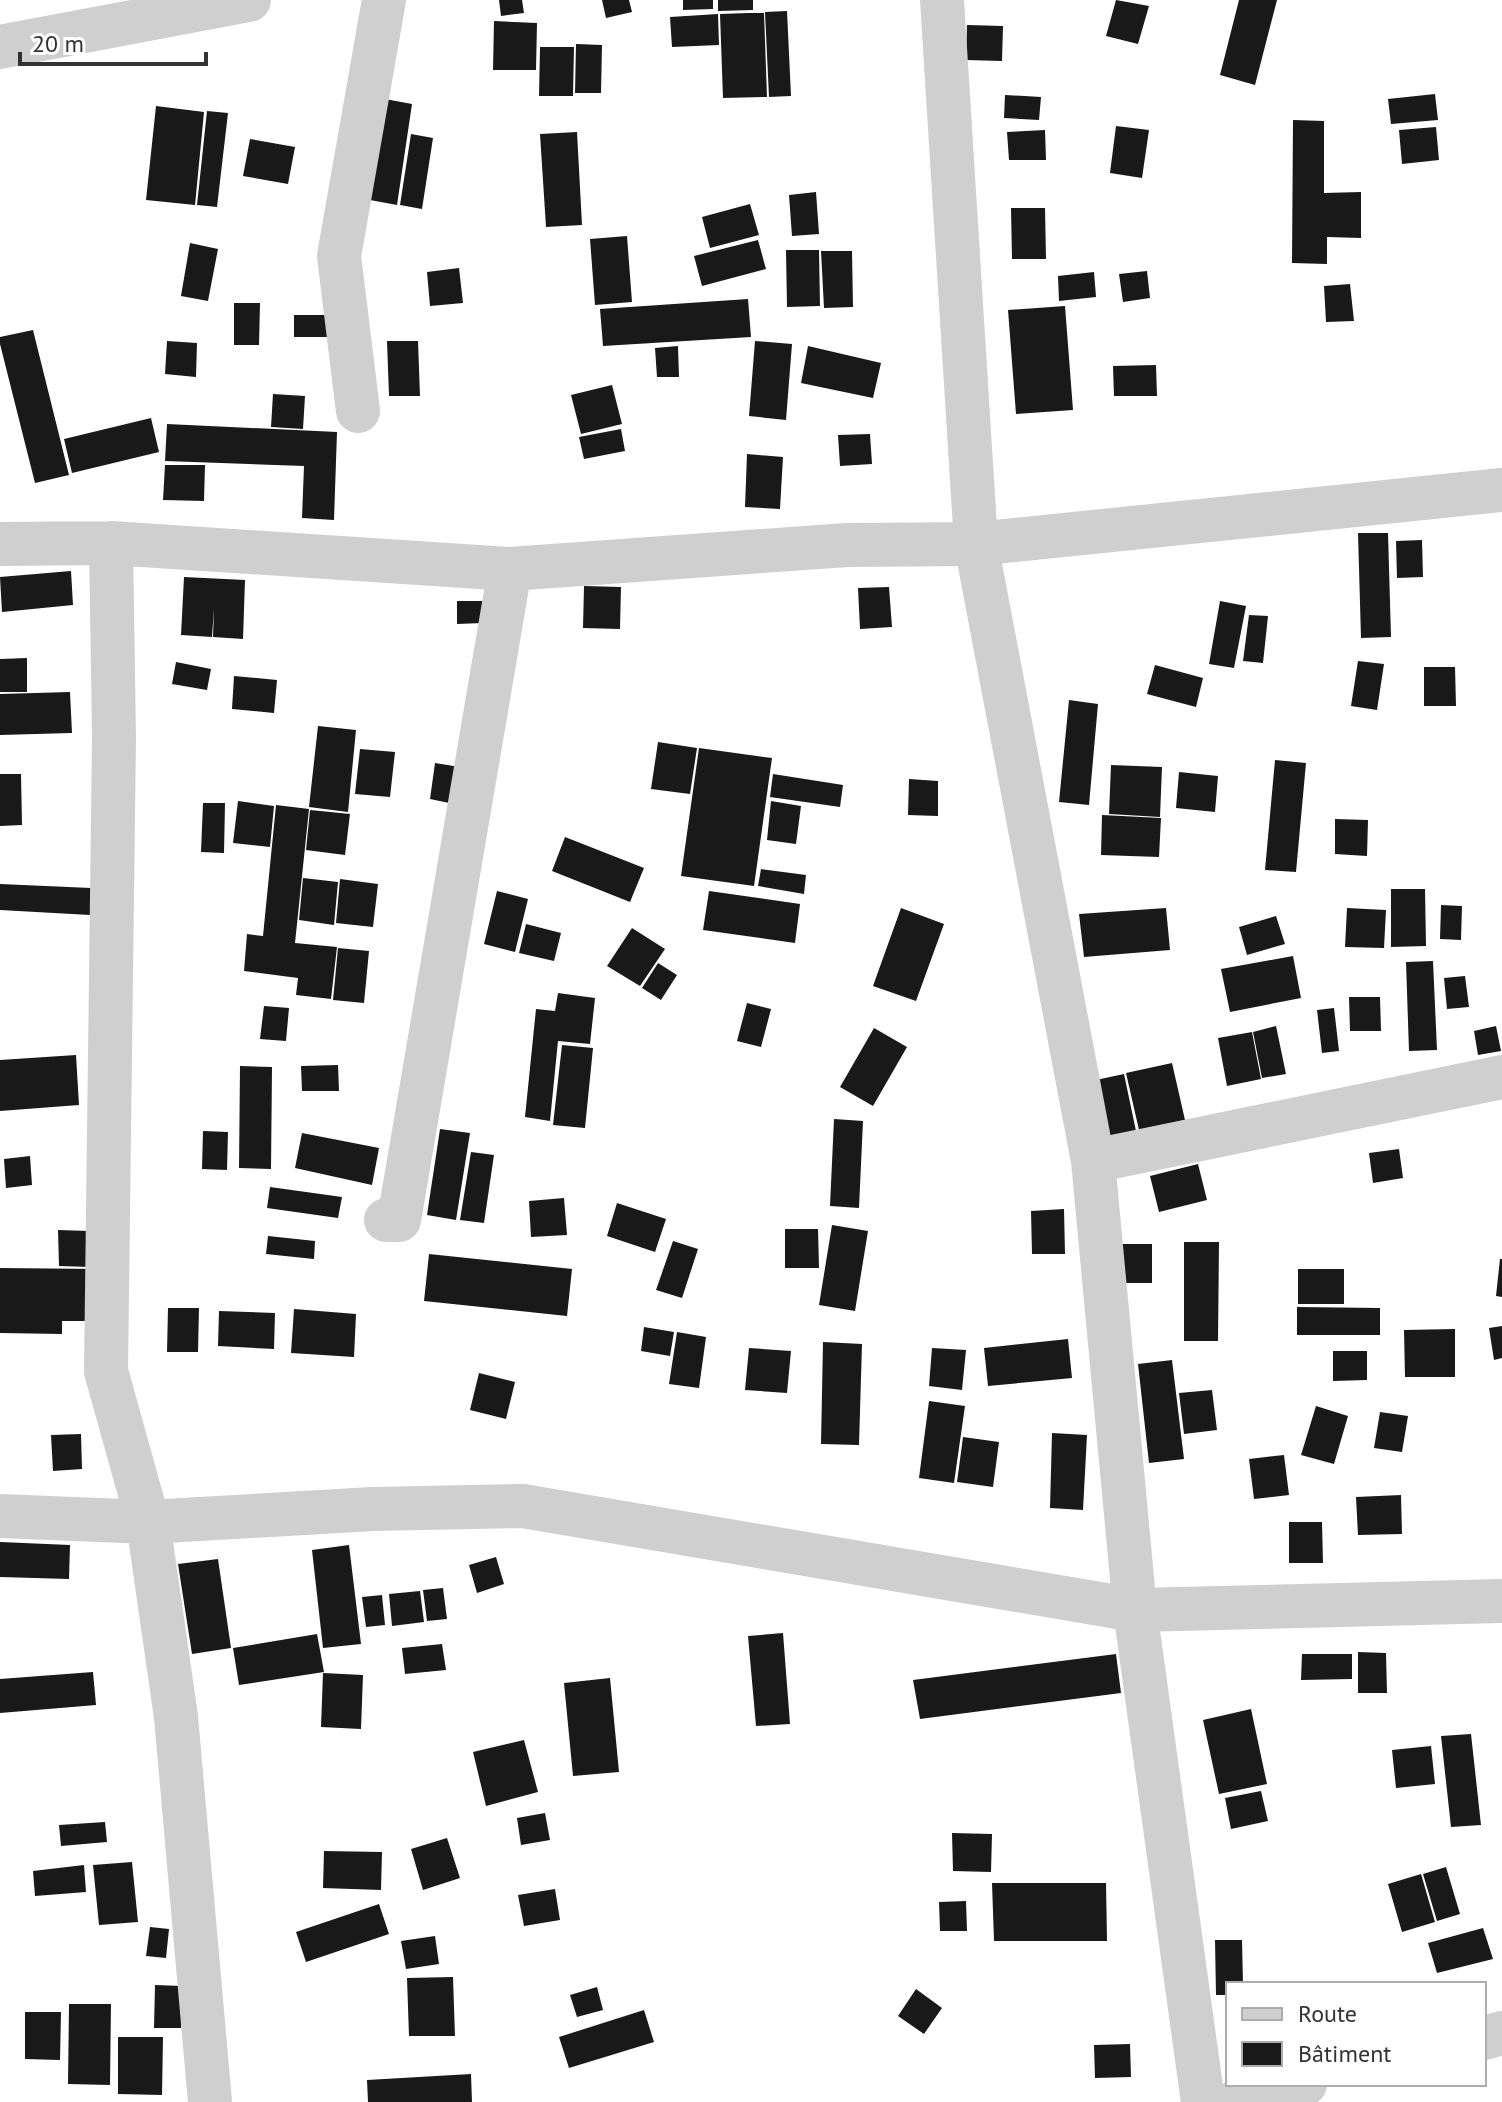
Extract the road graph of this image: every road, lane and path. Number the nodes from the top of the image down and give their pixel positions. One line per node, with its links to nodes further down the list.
1 (249, 0): 4 (street)
2 (384, 0): 5 (street)
3 (942, 0): 9 (street)
4 (0, 47)
5 (358, 411)
6 (1502, 490): 9 (street)
7 (111, 543): 8 (street); 10 (street); 15 (street)
8 (0, 544)
9 (976, 544): 10 (street); 12 (street)
10 (510, 569): 13 (street)
11 (1502, 1077): 12 (street)
12 (1093, 1161): 17 (street)
13 (386, 1220)
14 (0, 1516): 15 (street)
15 (148, 1522): 17 (street); 19 (street)
16 (1502, 1601): 17 (street)
17 (1135, 1610): 20 (street)
18 (1297, 2086): 21 (street)
19 (210, 2102)
20 (1203, 2102)
21 (1235, 2102)

